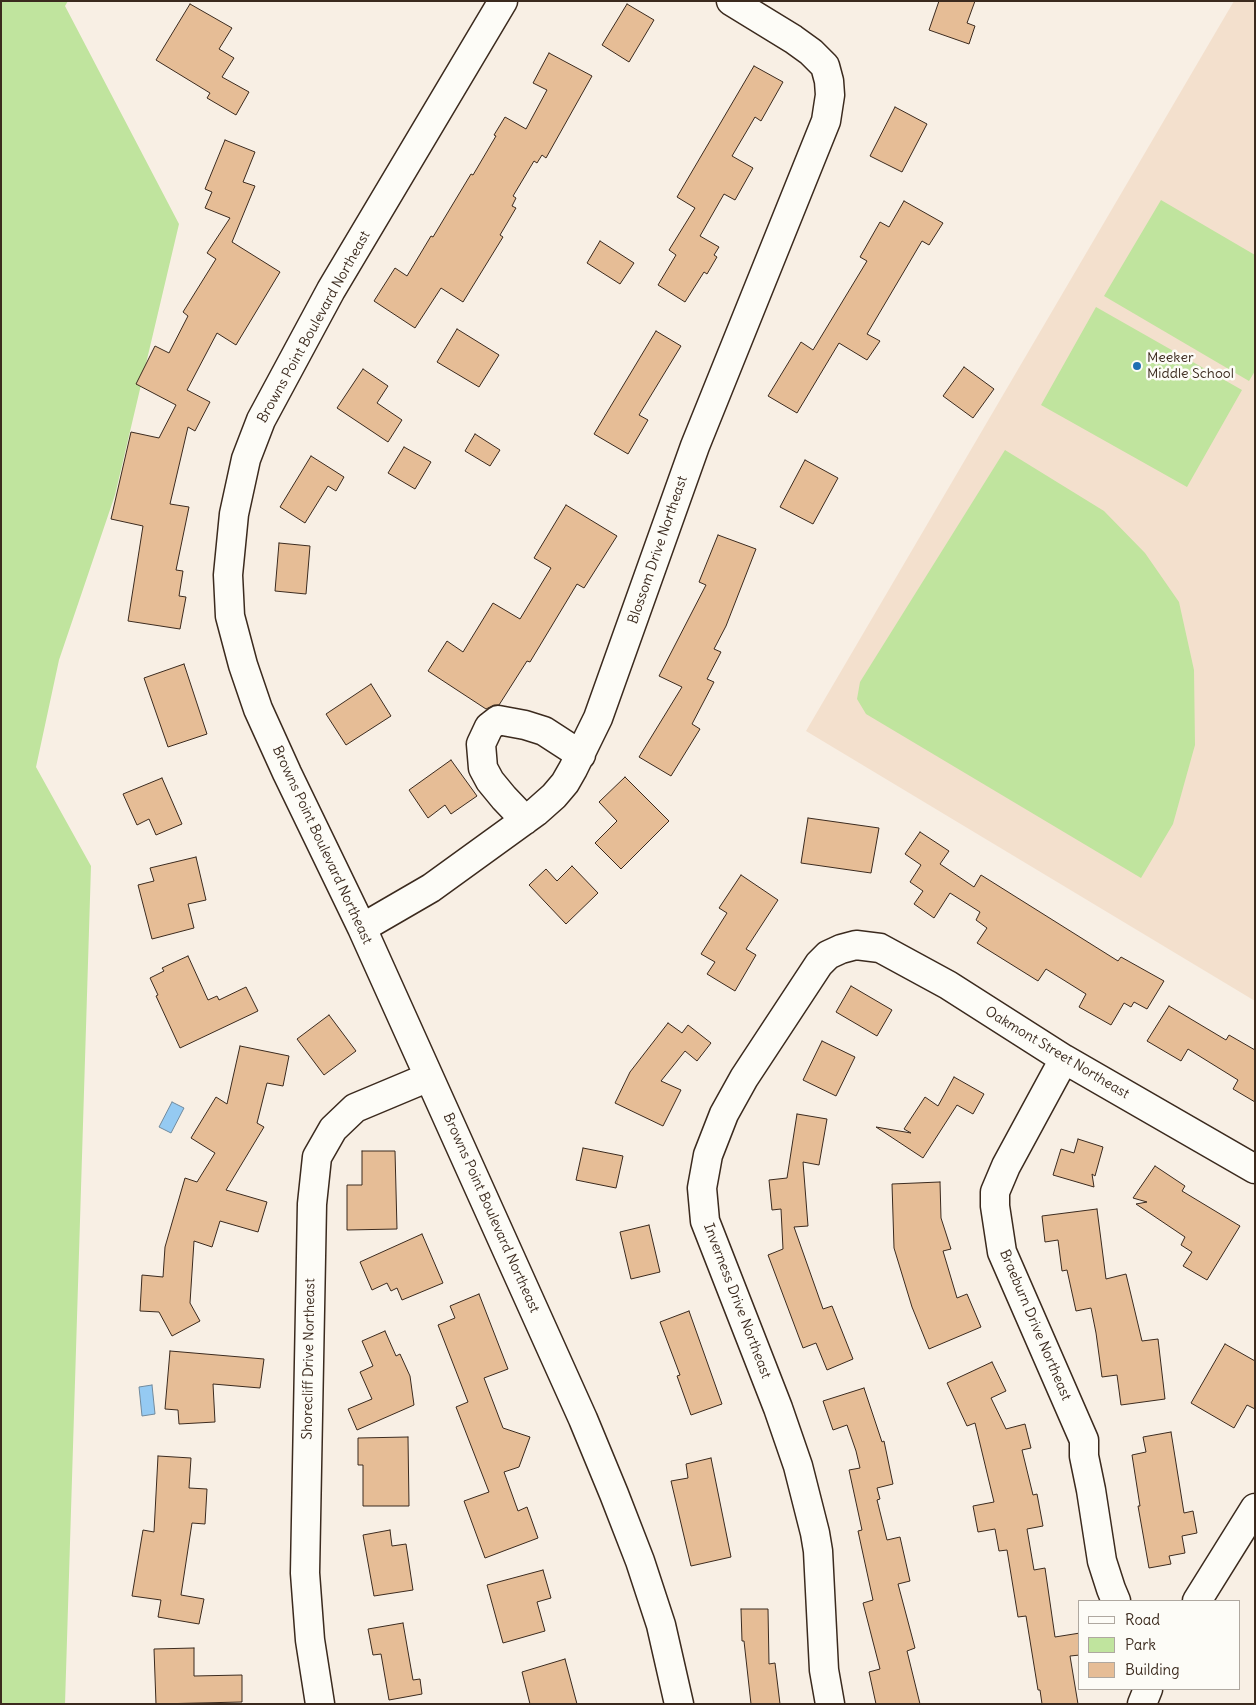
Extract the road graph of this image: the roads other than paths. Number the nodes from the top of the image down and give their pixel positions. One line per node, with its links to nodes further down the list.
1 (504, 1): 5 (street, Browns Point Boulevard Northeast)
2 (731, 1): 3 (street, Blossom Drive Northeast)
3 (580, 755): 4 (street, Blossom Drive Northeast); 4 (street)
4 (525, 820): 5 (street, Blossom Drive Northeast)
5 (362, 928): 8 (street, Browns Point Boulevard Northeast)
6 (856, 945): 7 (street, Oakmont Street Northeast); 16 (street, Inverness Drive Northeast)
7 (1064, 1059): 9 (street, Oakmont Street Northeast); 11 (street, Braeburn Drive Northeast)
8 (429, 1077): 14 (street, Shorecliff Drive Northeast); 15 (street, Browns Point Boulevard Northeast)
9 (1255, 1169)
10 (1255, 1508): 12 (street)
11 (1116, 1600)
12 (1198, 1600)
13 (1148, 1690): 17 (street)
14 (320, 1704)
15 (679, 1704)
16 (830, 1704)
17 (1142, 1704)

